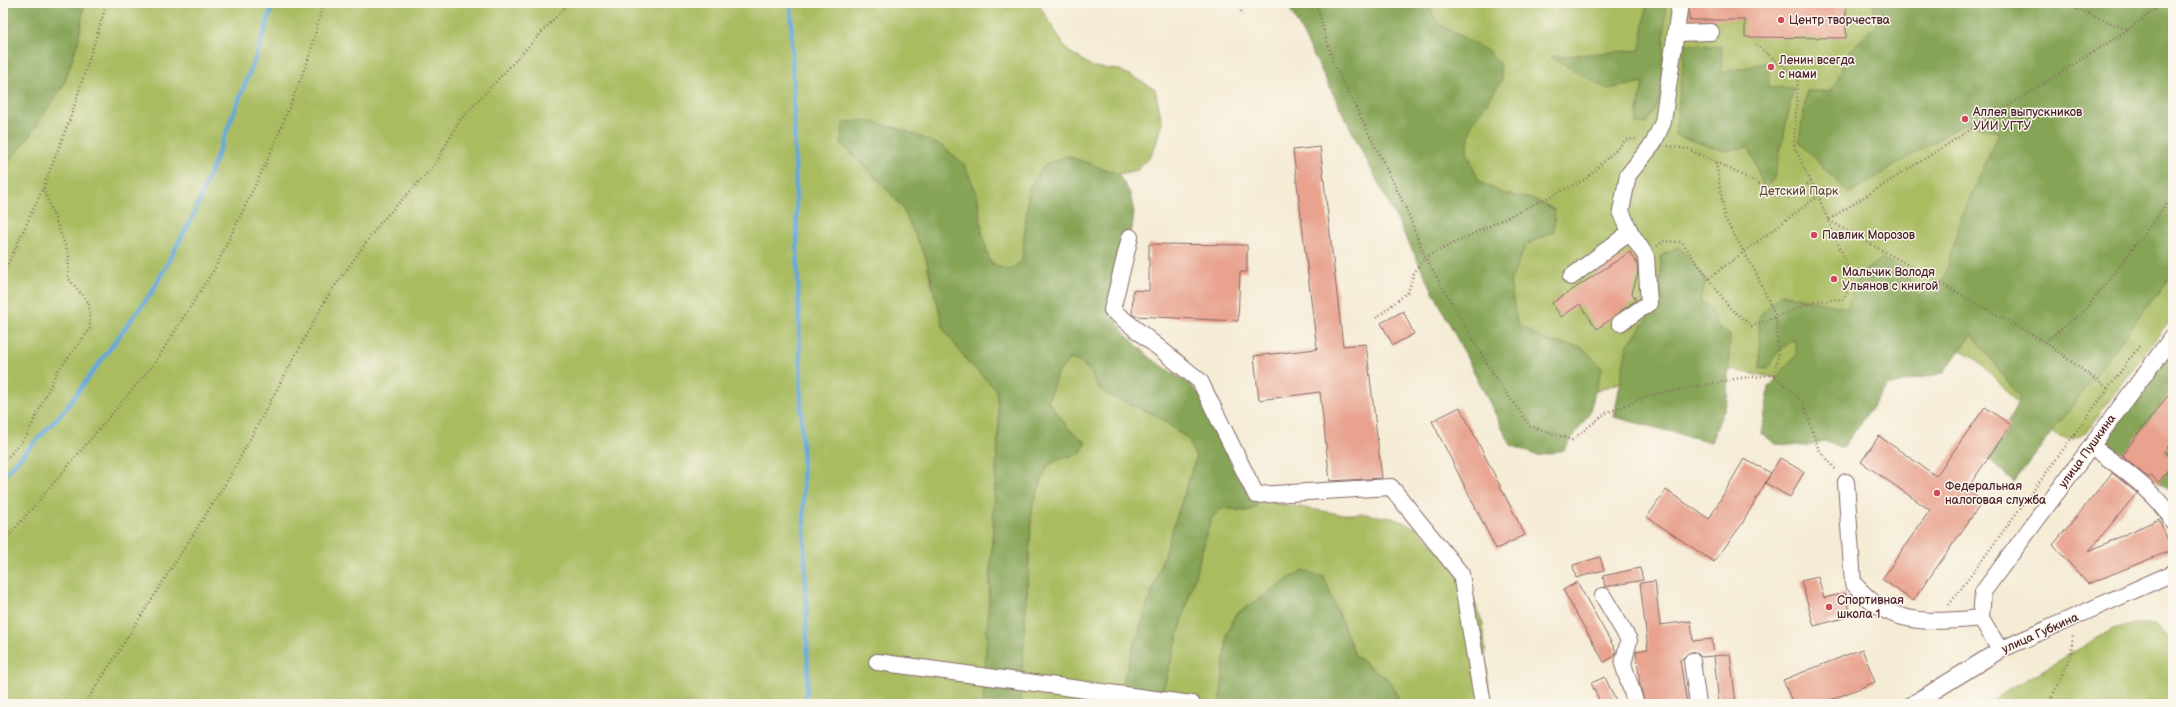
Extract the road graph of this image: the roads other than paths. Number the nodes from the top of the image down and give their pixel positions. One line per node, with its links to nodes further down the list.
1 (1680, 3): 3 (street)
2 (1711, 32): 3 (street)
3 (1677, 33): 4 (street)
4 (1630, 232): 6 (street); 7 (street)
5 (1130, 237): 19 (street)
6 (1571, 277)
7 (1620, 323)
8 (2173, 336): 9 (street, улица Пушкина)
9 (2090, 446): 11 (street); 14 (street, улица Пушкина)
10 (1846, 482): 14 (street)
11 (2173, 522)
12 (2173, 573): 15 (street, улица Губкина)
13 (1603, 596): 20 (street)
14 (1981, 618): 15 (street)
15 (2000, 650): 22 (street, улица Губкина)
16 (1692, 661): 21 (street)
17 (877, 662): 18 (street)
18 (1192, 704)
19 (1483, 704)
20 (1636, 704)
21 (1698, 704)
22 (1913, 704)

